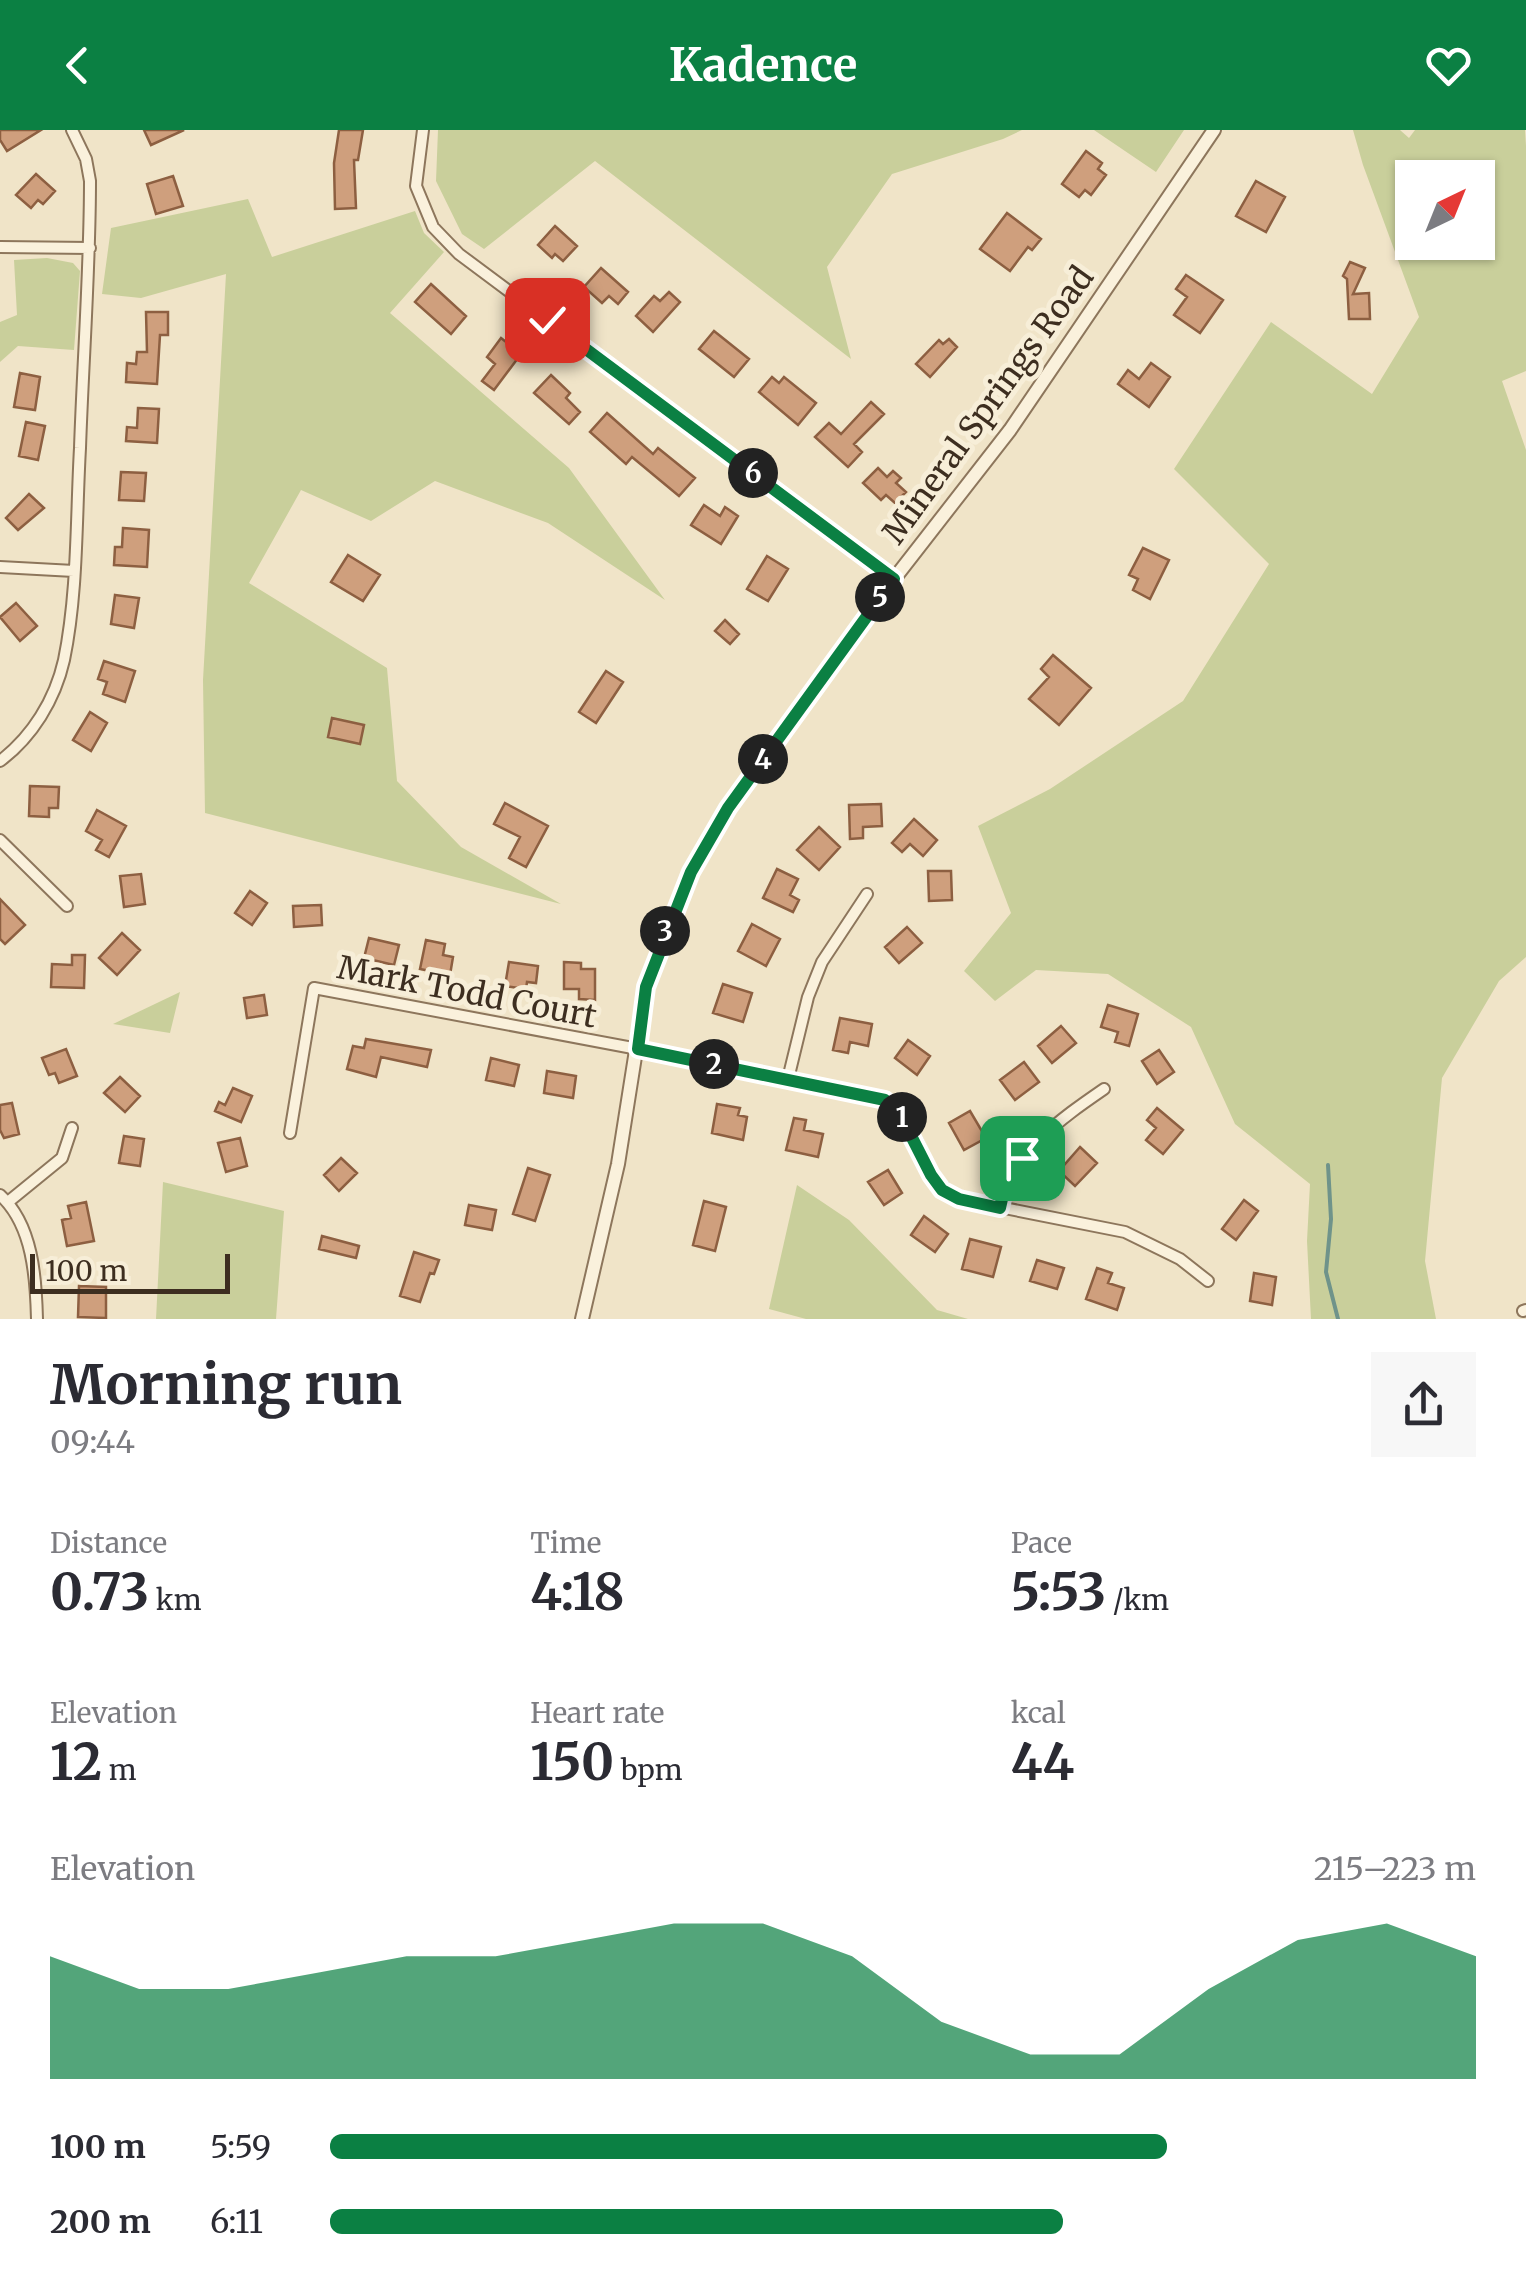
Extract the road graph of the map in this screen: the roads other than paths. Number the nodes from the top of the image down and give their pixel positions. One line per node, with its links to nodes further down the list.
1 (72, 130): 5 (street)
2 (423, 130): 8 (street)
3 (1214, 130): 8 (street, Mineral Springs Road)
4 (0, 247): 5 (street)
5 (90, 248): 7 (street)
6 (0, 567): 7 (street)
7 (74, 572): 9 (street)
8 (894, 579): 13 (street, Mineral Springs Road)
9 (0, 762)
10 (0, 840): 12 (street)
11 (866, 894): 14 (street)
12 (67, 906)
13 (638, 1049): 14 (street); 17 (street, Mark Todd Court); 22 (street, Mineral Springs Road)
14 (788, 1078): 19 (street)
15 (1104, 1089): 19 (street)
16 (72, 1128): 18 (street)
17 (290, 1133)
18 (4, 1198): 21 (street)
19 (1000, 1208): 20 (street)
20 (1208, 1281)
21 (37, 1319)
22 (582, 1319)

